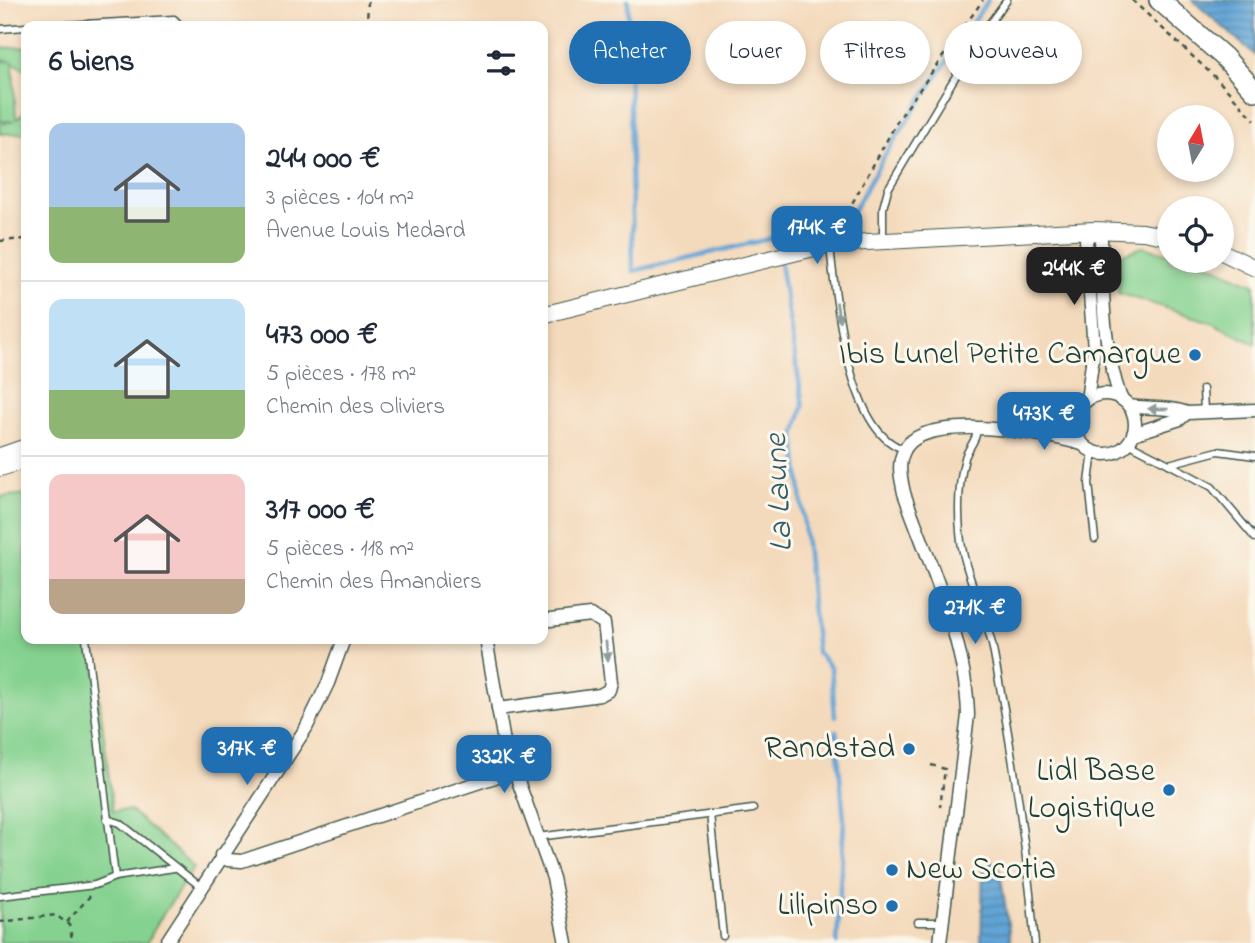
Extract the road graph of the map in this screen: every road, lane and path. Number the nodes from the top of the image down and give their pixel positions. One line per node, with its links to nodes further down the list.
1 (368, 0): 8 (path)
2 (983, 0): 18 (path)
3 (1007, 0): 16 (lane)
4 (1132, 0): 12 (path)
5 (1159, 0): 11 (main road)
6 (138, 21): 7 (lane)
7 (176, 21)
8 (367, 21)
9 (21, 27): 10 (lane)
10 (0, 29)
11 (1255, 91)
12 (1255, 120)
13 (1094, 230): 14 (street); 16 (street); 23 (street); 24 (street)
14 (1157, 235)
15 (21, 239): 17 (path)
16 (883, 240): 18 (street)
17 (0, 241)
18 (830, 244): 21 (street); 34 (lane, one-way to 34)
19 (1234, 257): 20 (street)
20 (1255, 268)
21 (548, 314)
22 (1203, 389): 26 (lane)
23 (1087, 400): 24 (street); 27 (street)
24 (1125, 402): 28 (street, one-way to 24); 31 (street)
25 (1255, 410): 26 (street)
26 (1204, 412): 28 (street)
27 (1077, 413): 30 (street); 32 (street)
28 (1187, 413): 31 (street)
29 (977, 429): 30 (street); 34 (street); 67 (lane)
30 (1019, 429): 32 (street)
31 (1131, 439): 32 (street); 38 (lane)
32 (1088, 447): 41 (lane)
33 (21, 449): 35 (street)
34 (904, 449): 61 (street)
35 (0, 456)
36 (1255, 456): 38 (lane)
37 (21, 462): 39 (street)
38 (1169, 464): 40 (lane)
39 (0, 468)
40 (1255, 538)
41 (1095, 539)
42 (548, 620): 46 (street, one-way to 46)
43 (87, 644): 52 (lane)
44 (342, 644): 54 (street)
45 (487, 644): 46 (street)
46 (498, 709): 48 (street)
47 (931, 765): 49 (path)
48 (513, 771): 53 (street); 54 (street)
49 (940, 807)
50 (753, 809): 51 (lane)
51 (710, 814): 53 (lane); 62 (lane)
52 (107, 819): 55 (lane); 56 (lane)
53 (538, 837): 65 (street)
54 (221, 855): 57 (street)
55 (174, 868): 56 (lane); 57 (lane)
56 (115, 877): 58 (lane)
57 (201, 887): 64 (street)
58 (0, 896)
59 (0, 922): 63 (path)
60 (918, 922): 61 (lane)
61 (943, 922): 66 (street)
62 (723, 936)
63 (73, 943)
64 (166, 943)
65 (566, 943)
66 (940, 943)
67 (1035, 943)

